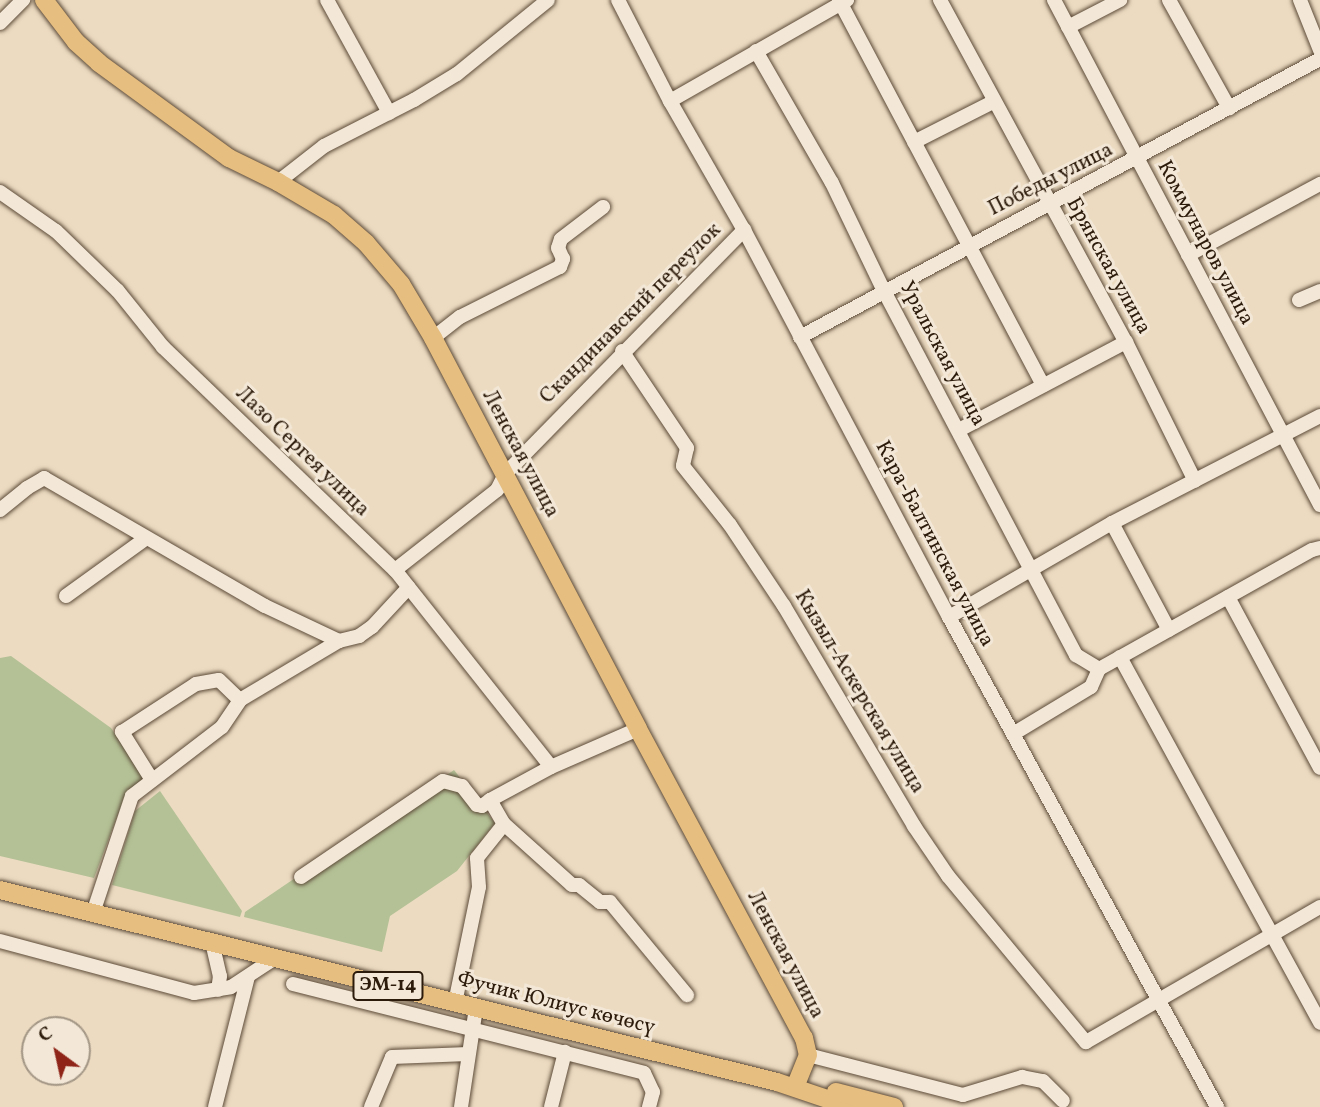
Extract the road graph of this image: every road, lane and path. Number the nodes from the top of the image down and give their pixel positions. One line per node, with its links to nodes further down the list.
1 (23, 0): 12 (street)
2 (44, 0): 23 (main road, Ленская улица)
3 (327, 0): 20 (street)
4 (548, 0): 20 (street)
5 (940, 0): 18 (street, Брянская улица)
6 (1055, 0): 13 (street, Коммунаров улица)
7 (1120, 0): 13 (street)
8 (1169, 0): 19 (street)
9 (1300, 0): 14 (street)
10 (622, 1): 17 (street, Кара-Балтинская улица)
11 (842, 1): 15 (street); 21 (street)
12 (0, 23)
13 (1068, 27): 22 (street, Коммунаров улица)
14 (1320, 50)
15 (755, 51): 17 (street); 31 (street, Уральская улица)
16 (1320, 60): 19 (street, Победы улица)
17 (670, 100): 28 (street, Кара-Балтинская улица)
18 (993, 102): 21 (street); 26 (street, Брянская улица)
19 (1229, 108): 22 (street, Победы улица)
20 (389, 113): 23 (street)
21 (914, 142): 29 (street)
22 (1136, 160): 26 (street, Победы улица); 30 (street, Коммунаров улица)
23 (278, 182): 35 (main road, Ленская улица)
24 (1320, 184): 30 (street)
25 (0, 192): 50 (street, Лазо Сергея улица)
26 (1049, 205): 29 (street, Победы улица); 36 (street, Брянская улица)
27 (603, 207): 35 (street)
28 (744, 230): 34 (street, Кара-Балтинская улица); 37 (street, Скандинавский переулок)
29 (969, 246): 31 (street, Победы улица); 38 (street)
30 (1188, 255): 41 (street, Коммунаров улица)
31 (884, 291): 34 (street, Победы улица); 40 (street, Уральская улица)
32 (1320, 291): 33 (street)
33 (1299, 300)
34 (800, 337): 54 (street, Кара-Балтинская улица)
35 (433, 338): 42 (main road, Ленская улица)
36 (1126, 342): 38 (street); 43 (street, Брянская улица)
37 (622, 351): 42 (street, Скандинавский переулок); 79 (street, Кызыл-Аскерская улица)
38 (1043, 385): 40 (street)
39 (1320, 416): 41 (street)
40 (960, 430): 49 (street, Уральская улица)
41 (1283, 436): 43 (street); 44 (street, Коммунаров улица)
42 (505, 474): 50 (street, Скандинавский переулок); 60 (main road, Ленская улица)
43 (1195, 481): 46 (street)
44 (1320, 505)
45 (0, 510): 47 (street)
46 (1112, 523): 49 (street); 55 (street)
47 (145, 539): 52 (street); 56 (street)
48 (1320, 548): 53 (street)
49 (1030, 568): 54 (street); 58 (street, Уральская улица)
50 (395, 570): 51 (street, Лазо Сергея улица)
51 (409, 587): 56 (street); 62 (street, Лазо Сергея улица)
52 (66, 596)
53 (1228, 597): 55 (street); 63 (street)
54 (949, 617): 61 (street, Кара-Балтинская улица)
55 (1169, 630): 57 (street)
56 (339, 641): 59 (street)
57 (1120, 657): 58 (street); 71 (street)
58 (1099, 669): 61 (street)
59 (240, 701): 64 (street); 64 (street)
60 (638, 729): 62 (street); 86 (main road, Ленская улица)
61 (1013, 734): 79 (street, Кара-Балтинская улица)
62 (551, 767): 65 (street)
63 (1320, 768)
64 (152, 780): 70 (street)
65 (489, 800): 66 (street); 67 (street)
66 (505, 824): 78 (street); 80 (street)
67 (301, 877)
68 (0, 890): 70 (main road, Фучик Юлиус көчөсү / ЭМ-14)
69 (1320, 907): 71 (street)
70 (93, 913): 73 (main road, Фучик Юлиус көчөсү / ЭМ-14)
71 (1273, 935): 79 (street); 82 (street)
72 (0, 941): 77 (street)
73 (212, 943): 74 (main road, Фучик Юлиус көчөсү / ЭМ-14); 77 (street)
74 (275, 958): 75 (street); 80 (main road, Фучик Юлиус көчөсү / ЭМ-14)
75 (248, 977): 77 (street); 90 (street)
76 (293, 984): 83 (street)
77 (218, 990)
78 (687, 995)
79 (1160, 998): 97 (street, Кара-Балтинская улица)
80 (455, 1003): 81 (main road, Фучик Юлиус көчөсү / ЭМ-14)
81 (476, 1008): 83 (street); 87 (main road, Фучик Юлиус көчөсү / ЭМ-14)
82 (1320, 1023)
83 (473, 1028): 84 (street); 85 (street)
84 (565, 1052): 93 (street); 94 (street)
85 (468, 1054): 91 (street); 92 (street)
86 (808, 1055): 87 (main road); 89 (street)
87 (795, 1087): 88 (main road, Фучик Юлиус көчөсү / ЭМ-14)
88 (815, 1093): 95 (main road, Фучик Юлиус көчөсү); 96 (main road, Фучик Юлиус көчөсү)
89 (1063, 1101)
90 (215, 1107)
91 (371, 1107)
92 (461, 1107)
93 (551, 1107)
94 (649, 1107)
95 (851, 1107)
96 (894, 1107)
97 (1217, 1107)

